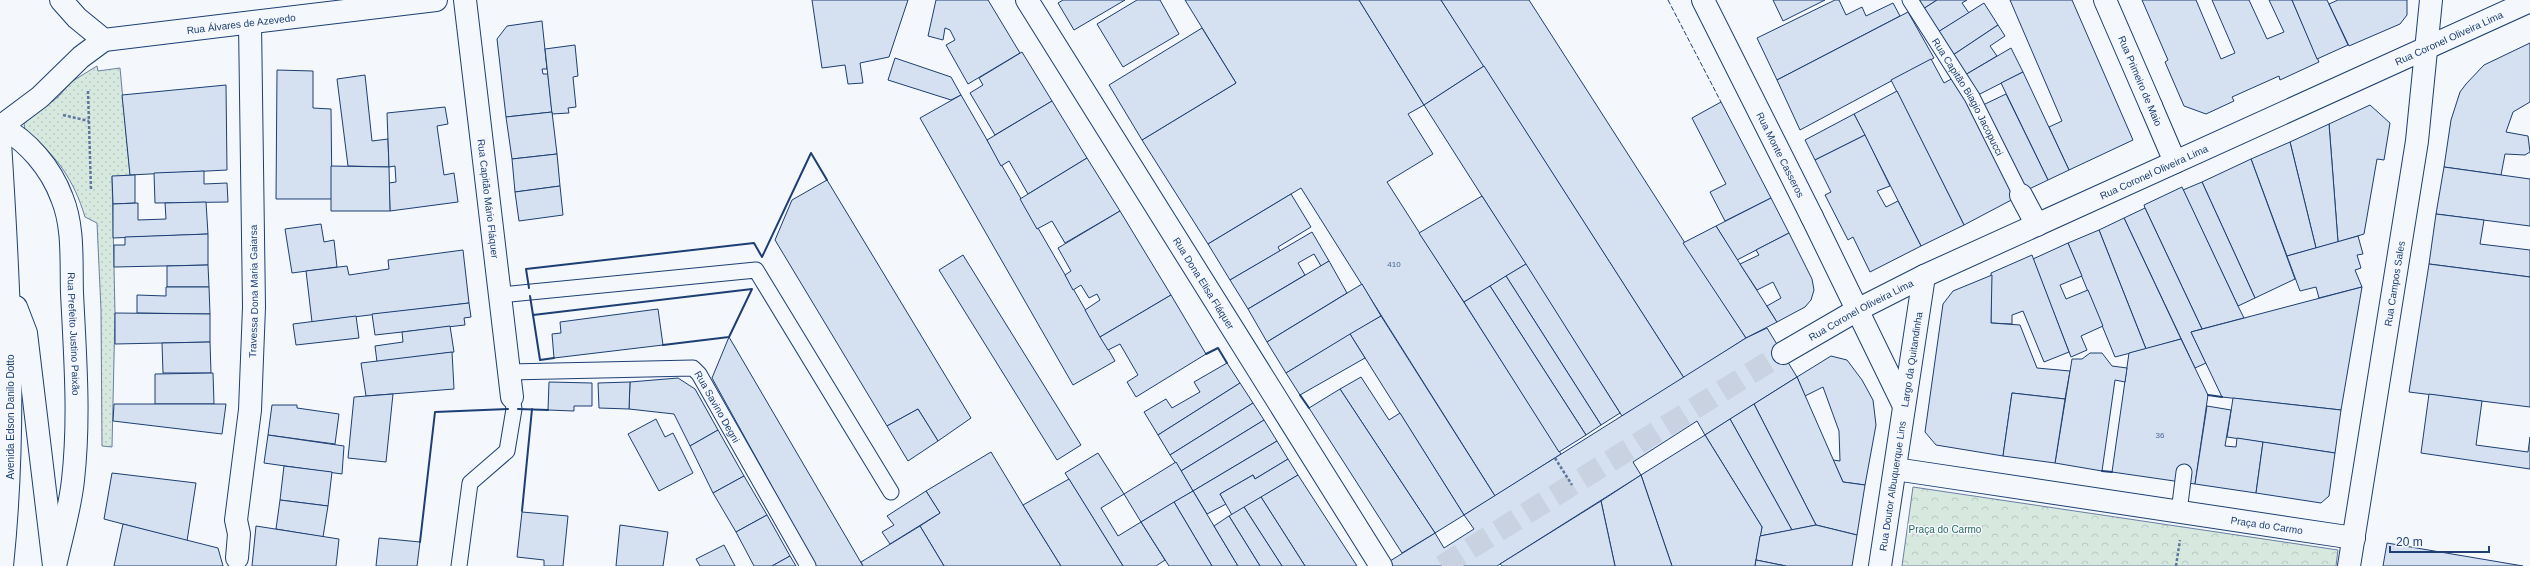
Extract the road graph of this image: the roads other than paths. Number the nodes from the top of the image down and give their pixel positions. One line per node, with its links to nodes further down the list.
1 (61, 0): 11 (main road)
2 (436, 0): 10 (main road, Rua Álvares de Azevedo)
3 (465, 0): 20 (main road, Rua Capitão Mário Fláquer)
4 (1028, 0): 36 (main road, Rua Dona Elisa Fláquer)
5 (1703, 0): 21 (main road, Rua Monte Casseros)
6 (1910, 0): 16 (lane, Rua Capitão Biagio Jacopucci)
7 (2105, 0): 15 (main road, Rua Primeiro de Maio)
8 (2431, 0): 12 (main road, Rua Campos Sales)
9 (2530, 1): 12 (main road, Rua Coronel Oliveira Lima)
10 (250, 23): 11 (main road, Rua Álvares de Azevedo); 31 (main road, Travessa Dona Maria Gaiarsa)
11 (104, 40): 13 (main road)
12 (2427, 48): 15 (main road, Rua Coronel Oliveira Lima); 30 (main road, Rua Campos Sales)
13 (0, 126): 33 (main road, Rua Prefeito Justino Paixão)
14 (0, 142): 19 (main road)
15 (2175, 162): 17 (main road, Rua Coronel Oliveira Lima)
16 (2021, 195): 17 (main road)
17 (2037, 225): 18 (main road, Rua Coronel Oliveira Lima)
18 (1924, 276): 21 (main road, Rua Coronel Oliveira Lima); 25 (main road, Largo da Quitandinha)
19 (9, 285): 32 (main road, Avenida Edson Danilo Dotto); 33 (main road)
20 (500, 295): 23 (main road, Rua Capitão Mário Fláquer); 28 (lane)
21 (1859, 309): 22 (main road, Rua Coronel Oliveira Lima); 25 (main road, Largo da Quitandinha)
22 (1783, 353)
23 (509, 372): 24 (main road, Rua Capitão Mário Fláquer); 35 (lane, Rua Savino Degni)
24 (512, 397): 34 (lane)
25 (1904, 406): 26 (main road, Rua Doutor Albuquerque Lins)
26 (1895, 469): 29 (main road, Praça do Carmo); 37 (main road, Rua Doutor Albuquerque Lins)
27 (2184, 472): 29 (lane)
28 (891, 492)
29 (2179, 512): 30 (main road, Praça do Carmo)
30 (2354, 538): 38 (main road, Rua Campos Sales)
31 (237, 558)
32 (2, 566)
33 (55, 566)
34 (459, 566)
35 (808, 566)
36 (1381, 566)
37 (1880, 566)
38 (2349, 566)

